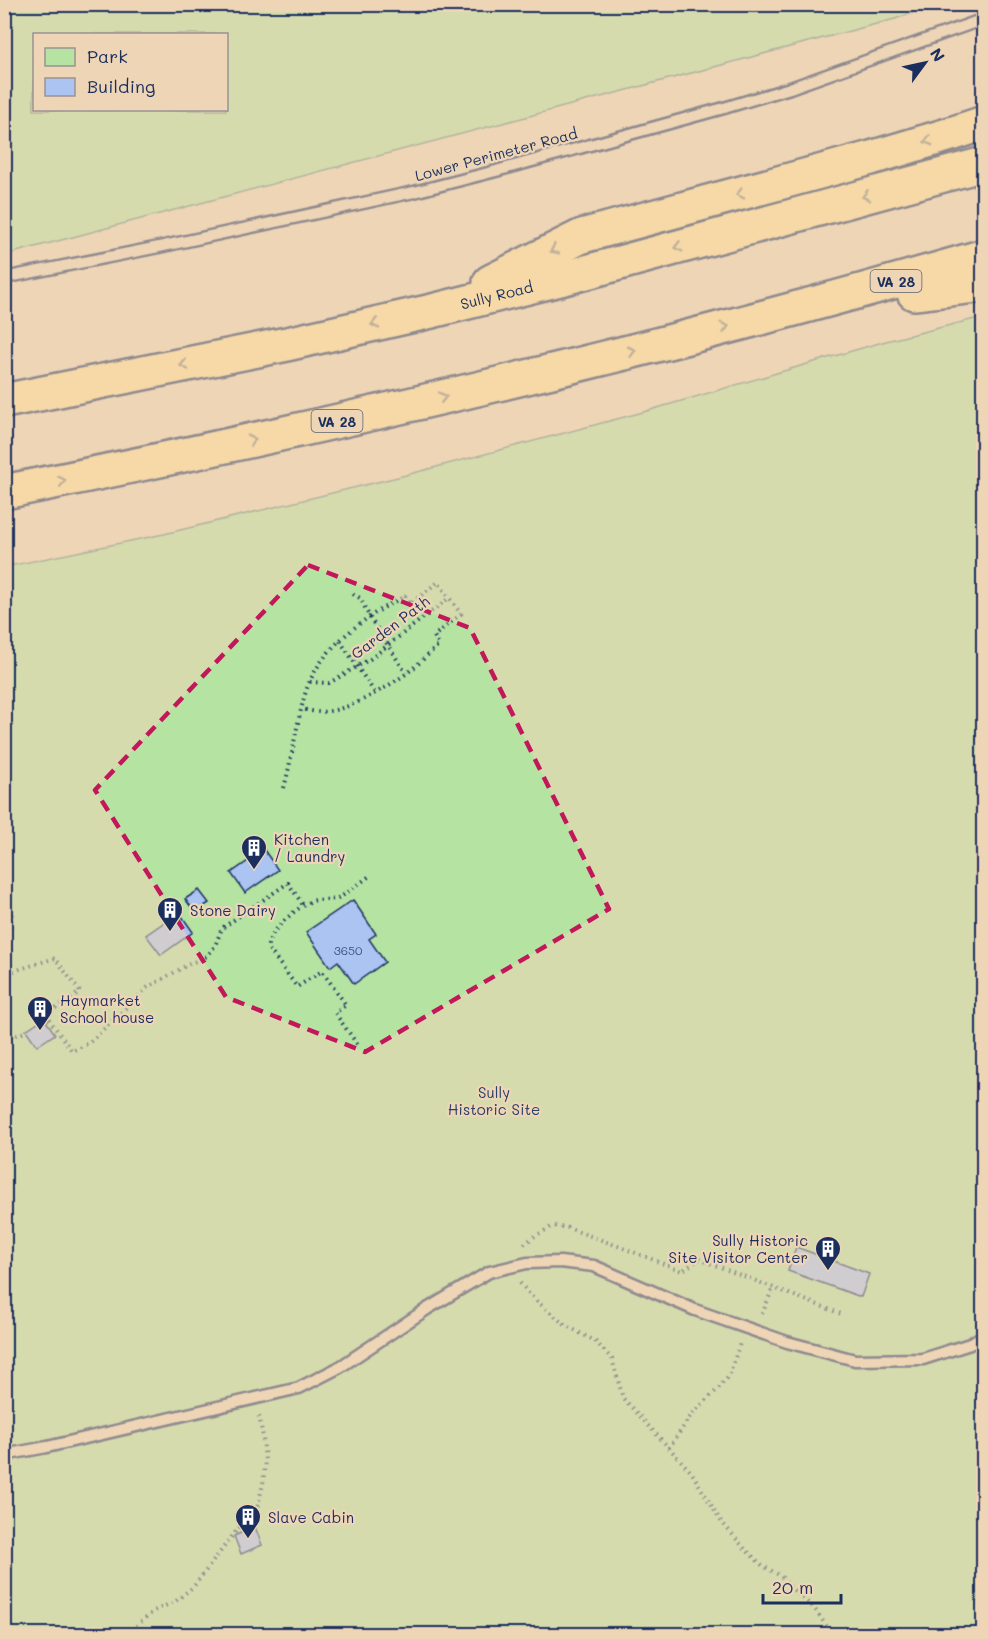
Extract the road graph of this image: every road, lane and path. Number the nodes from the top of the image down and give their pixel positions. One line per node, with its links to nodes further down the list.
1 (984, 19): 5 (lane, Lower Perimeter Road)
2 (984, 123): 8 (highway, one-way to 8)
3 (984, 164): 8 (highway, Sully Road, one-way to 8)
4 (984, 256): 7 (highway, VA 28)
5 (4, 278)
6 (984, 285): 7 (highway)
7 (808, 305): 10 (highway, VA 28, one-way to 7)
8 (432, 311): 9 (highway, Sully Road, one-way to 9)
9 (4, 401)
10 (4, 492)
11 (352, 594): 13 (path)
12 (449, 598): 13 (path, Garden Path); 15 (path, Garden Path); 17 (path, Garden Path)
13 (370, 618): 14 (path, Garden Path); 15 (path)
14 (340, 641): 16 (path); 18 (path, Garden Path)
15 (388, 646): 16 (path, Garden Path); 17 (path)
16 (356, 667): 18 (path, Garden Path); 19 (path)
17 (406, 673): 19 (path, Garden Path)
18 (310, 682): 20 (path, Garden Path)
19 (375, 693): 20 (path, Garden Path)
20 (302, 709): 21 (path, Garden Path)
21 (284, 788)
22 (371, 875): 24 (path)
23 (4, 898): 25 (path)
24 (303, 905): 26 (path); 29 (path)
25 (4, 946)
26 (4, 963)
27 (25, 1032): 28 (path)
28 (4, 1034)
29 (357, 1044)
30 (507, 1267): 31 (lane); 33 (lane); 36 (path)
31 (489, 1272): 32 (path); 35 (lane)
32 (844, 1315)
33 (984, 1335)
34 (735, 1360): 36 (path)
35 (255, 1399): 37 (lane); 38 (path)
36 (669, 1448): 39 (path)
37 (4, 1455)
38 (127, 1635)
39 (832, 1635)

